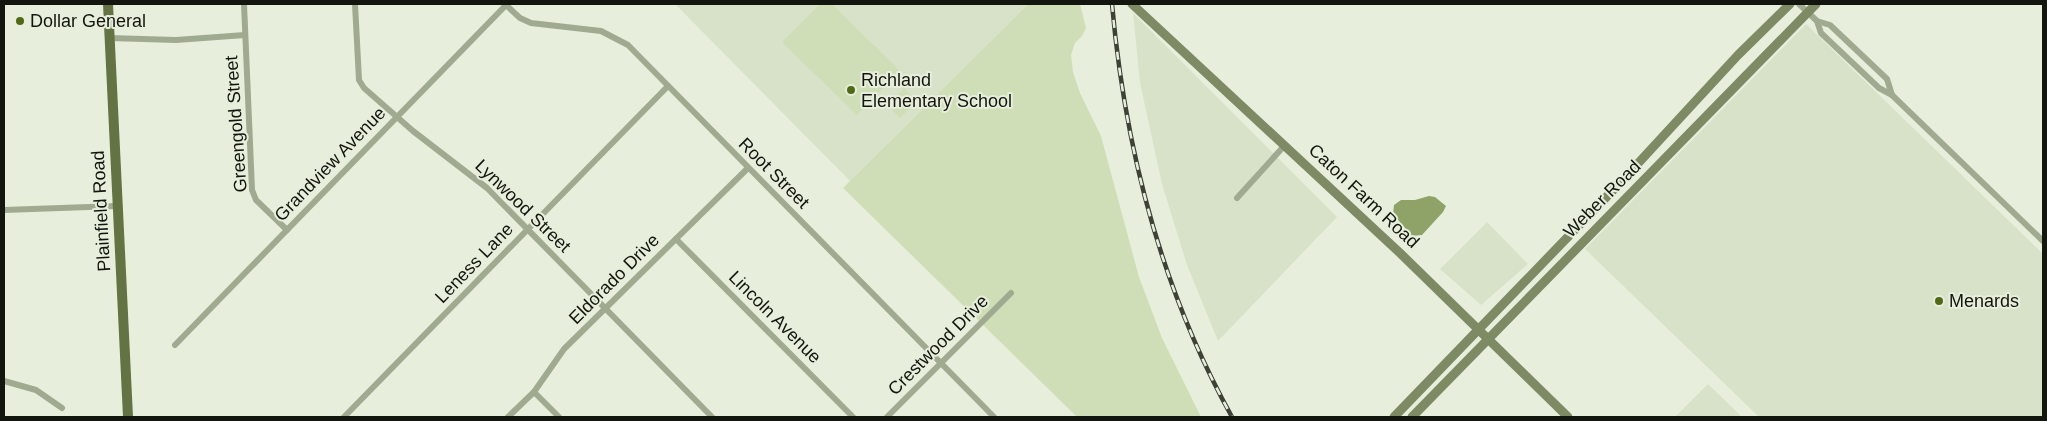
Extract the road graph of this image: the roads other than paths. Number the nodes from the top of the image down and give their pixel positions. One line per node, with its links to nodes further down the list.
1 (108, 4): 12 (main road, Plainfield Road)
2 (244, 4): 11 (street, Greengold Street)
3 (355, 4): 15 (street, Lynwood Street)
4 (506, 4): 13 (street, Root Street); 15 (street, Grandview Avenue)
5 (1132, 4): 16 (main road, Caton Farm Road)
6 (1790, 4): 27 (main road, Weber Road)
7 (1799, 4): 9 (street)
8 (1816, 4): 9 (main road, Weber Road)
9 (1808, 12): 10 (street); 28 (main road, Weber Road)
10 (1817, 21): 14 (street); 14 (street)
11 (245, 35): 12 (street); 21 (street, Greengold Street)
12 (110, 38): 19 (main road, Plainfield Road)
13 (668, 86): 17 (street, Root Street); 22 (street, Leness Lane)
14 (1892, 94): 24 (street)
15 (397, 117): 21 (street, Grandview Avenue); 22 (street, Lynwood Street)
16 (1285, 145): 18 (street); 27 (main road, Caton Farm Road)
17 (748, 168): 23 (street, Eldorado Drive); 30 (street, Root Street)
18 (1237, 198)
19 (117, 206): 20 (street); 34 (main road, Plainfield Road)
20 (4, 210)
21 (287, 230): 29 (street, Grandview Avenue)
22 (528, 230): 26 (street, Lynwood Street); 35 (street, Leness Lane)
23 (676, 238): 26 (street, Eldorado Drive); 39 (street, Lincoln Avenue)
24 (2043, 241)
25 (1011, 293): 30 (street, Crestwood Drive)
26 (604, 308): 32 (street, Eldorado Drive); 38 (street, Lynwood Street)
27 (1479, 330): 28 (main road, Caton Farm Road); 42 (main road, Weber Road)
28 (1489, 339): 43 (main road, Weber Road); 44 (main road, Caton Farm Road)
29 (175, 345)
30 (941, 363): 40 (street, Crestwood Drive); 41 (street, Root Street)
31 (4, 381): 33 (street)
32 (534, 392): 36 (street, Eldorado Drive); 37 (street)
33 (62, 408)
34 (128, 417)
35 (344, 417)
36 (508, 417)
37 (559, 417)
38 (712, 417)
39 (853, 417)
40 (887, 417)
41 (994, 417)
42 (1394, 417)
43 (1412, 417)
44 (1568, 417)

